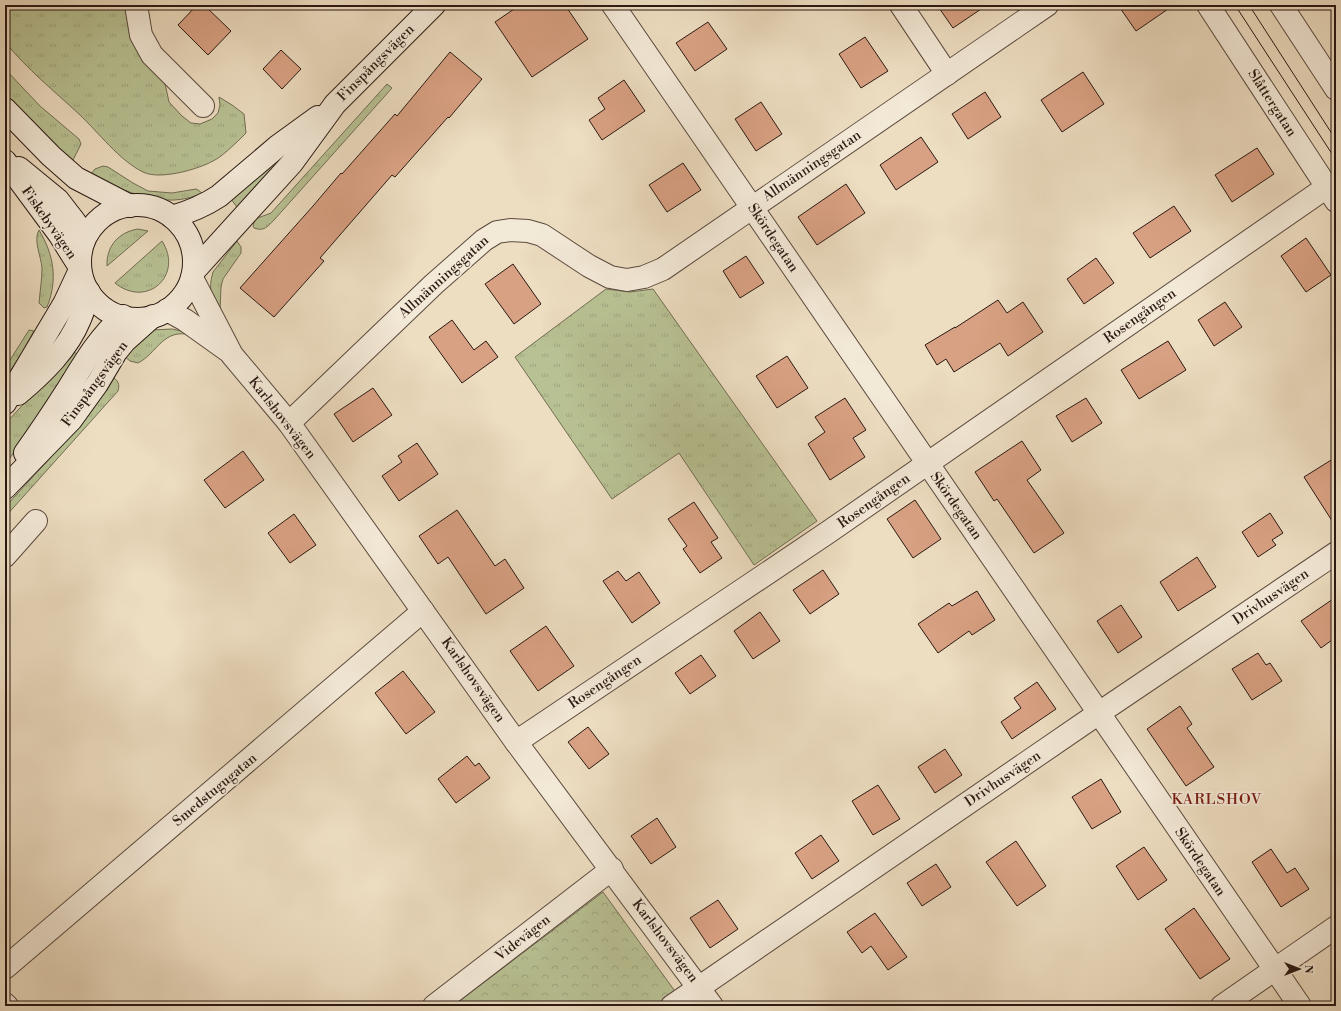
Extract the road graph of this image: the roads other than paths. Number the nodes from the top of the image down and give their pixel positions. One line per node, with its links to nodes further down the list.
1 (136, 5): 11 (street)
2 (434, 5): 10 (street, Finspångsvägen)
3 (613, 5): 17 (street, Skördegatan)
4 (901, 5): 8 (street)
5 (1047, 5): 8 (street, Allmänningsgatan)
6 (1208, 5): 15 (street, Slåttergatan)
7 (1281, 5): 9 (street)
8 (947, 74): 17 (street, Allmänningsgatan)
9 (1336, 89)
10 (335, 104): 18 (street, Finspångsvägen); 21 (street, Finspångsvägen)
11 (203, 106)
12 (5, 109): 16 (street)
13 (5, 158): 19 (street, Fiskebyvägen)
14 (5, 161): 20 (street, Fiskebyvägen)
15 (1331, 194): 28 (street, Rosengången)
16 (130, 206): 18 (street); 19 (street)
17 (752, 208): 27 (street, Allmänningsgatan); 28 (street, Skördegatan)
18 (172, 217): 21 (street)
19 (84, 238): 20 (street)
20 (79, 269): 22 (street); 26 (street)
21 (193, 275): 23 (street, Finspångsvägen); 25 (street, Karlshovsvägen)
22 (89, 292): 24 (street); 26 (street)
23 (160, 313): 24 (street); 25 (street, Karlshovsvägen); 30 (street, Finspångsvägen)
24 (123, 316): 29 (street, Finspångsvägen)
25 (232, 355): 27 (street, Karlshovsvägen)
26 (5, 405)
27 (288, 423): 34 (street, Karlshovsvägen)
28 (927, 464): 35 (street, Skördegatan); 36 (street, Rosengången)
29 (5, 482)
30 (5, 488)
31 (36, 521): 33 (street)
32 (1336, 553): 35 (street, Drivhusvägen)
33 (5, 556)
34 (423, 611): 36 (street, Karlshovsvägen); 39 (street, Smedstugugatan)
35 (1099, 713): 40 (street, Skördegatan); 41 (street, Drivhusvägen)
36 (516, 742): 37 (street, Karlshovsvägen)
37 (612, 869): 41 (street, Karlshovsvägen); 42 (street, Videvägen)
38 (1336, 927): 40 (street)
39 (5, 968)
40 (1274, 970): 45 (street); 46 (street, Skördegatan)
41 (699, 987): 43 (street, Drivhusvägen); 44 (street, Karlshovsvägen)
42 (434, 1006)
43 (672, 1006)
44 (712, 1006)
45 (1222, 1006)
46 (1300, 1006)

